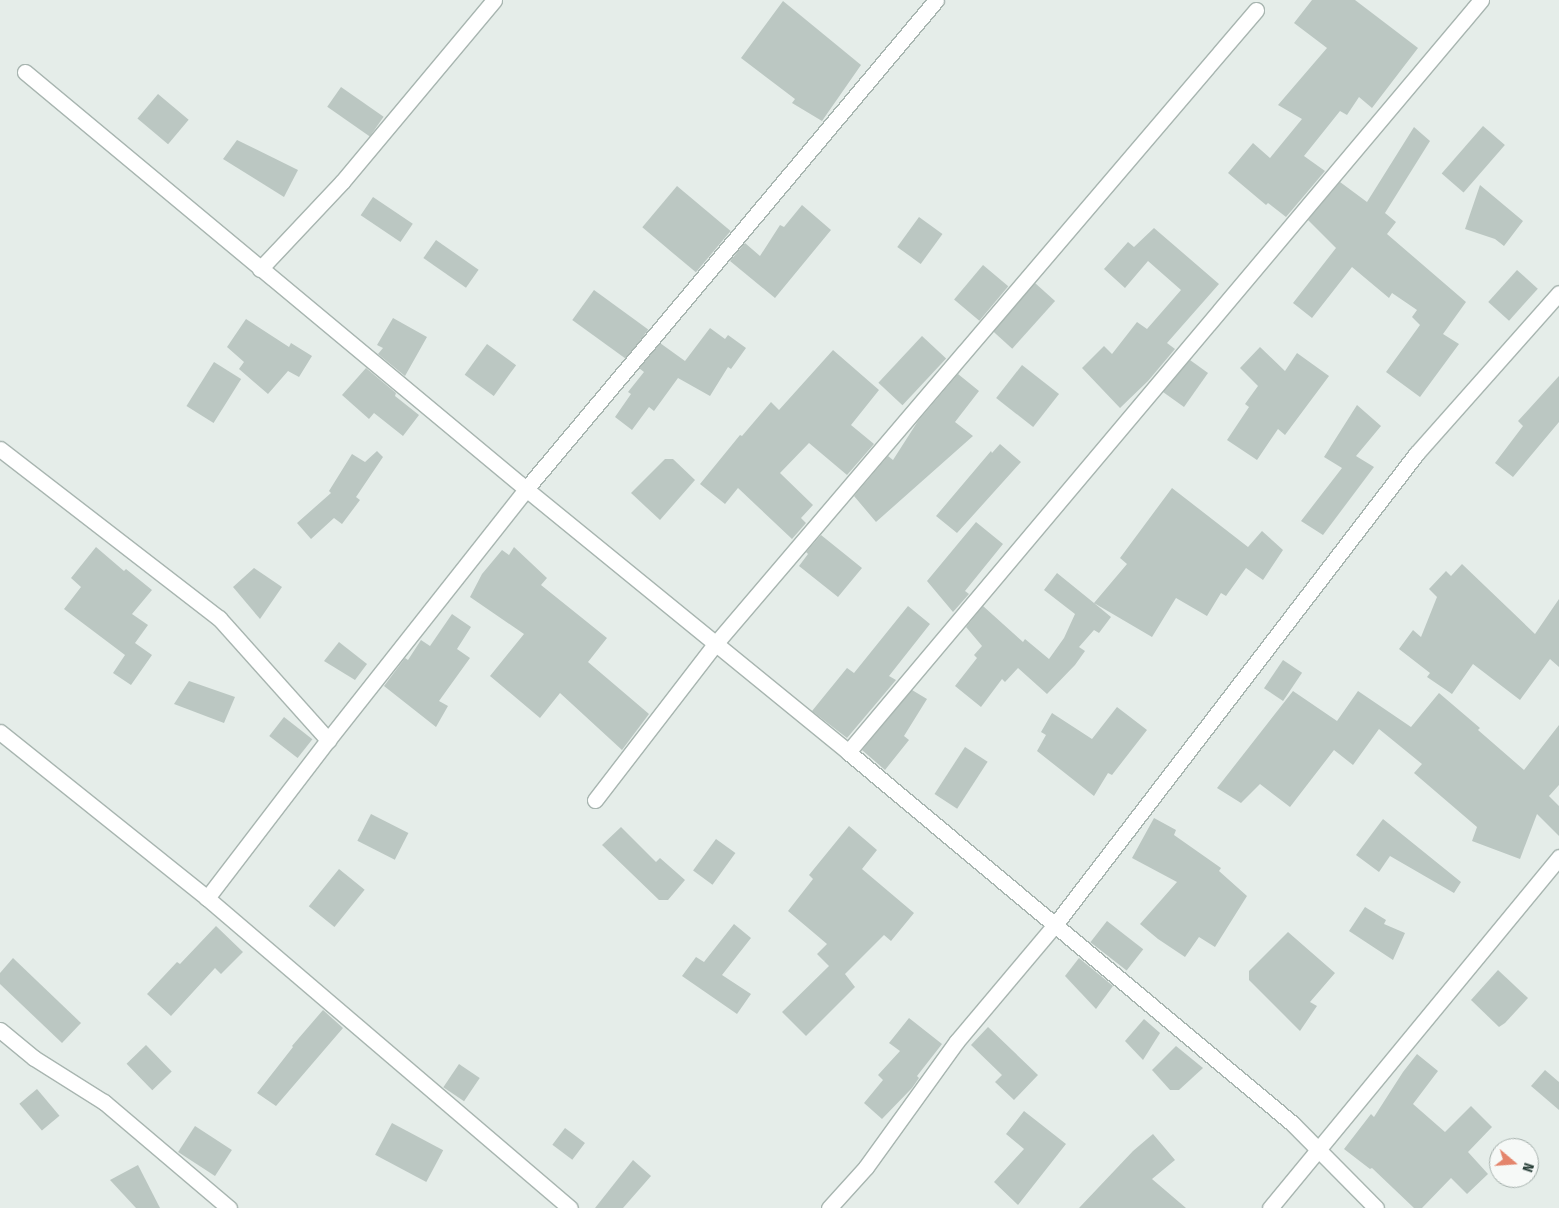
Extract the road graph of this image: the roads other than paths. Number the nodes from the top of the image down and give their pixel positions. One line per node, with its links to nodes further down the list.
1 (494, 0): 6 (street)
2 (936, 0): 9 (street)
3 (1481, 0): 13 (street)
4 (1256, 10): 10 (street)
5 (26, 72): 6 (street)
6 (260, 269): 9 (street)
7 (1559, 293): 17 (street)
8 (0, 450): 12 (street)
9 (526, 490): 10 (street); 12 (street)
10 (716, 643): 13 (street); 14 (street)
11 (0, 732): 16 (street)
12 (328, 740): 16 (street)
13 (848, 752): 17 (street)
14 (595, 800)
15 (1559, 857): 19 (street)
16 (207, 898): 21 (street)
17 (1054, 926): 19 (street); 22 (street)
18 (0, 1030): 20 (street)
19 (1319, 1150): 23 (street); 24 (street)
20 (229, 1208)
21 (570, 1208)
22 (829, 1208)
23 (1270, 1208)
24 (1376, 1208)

